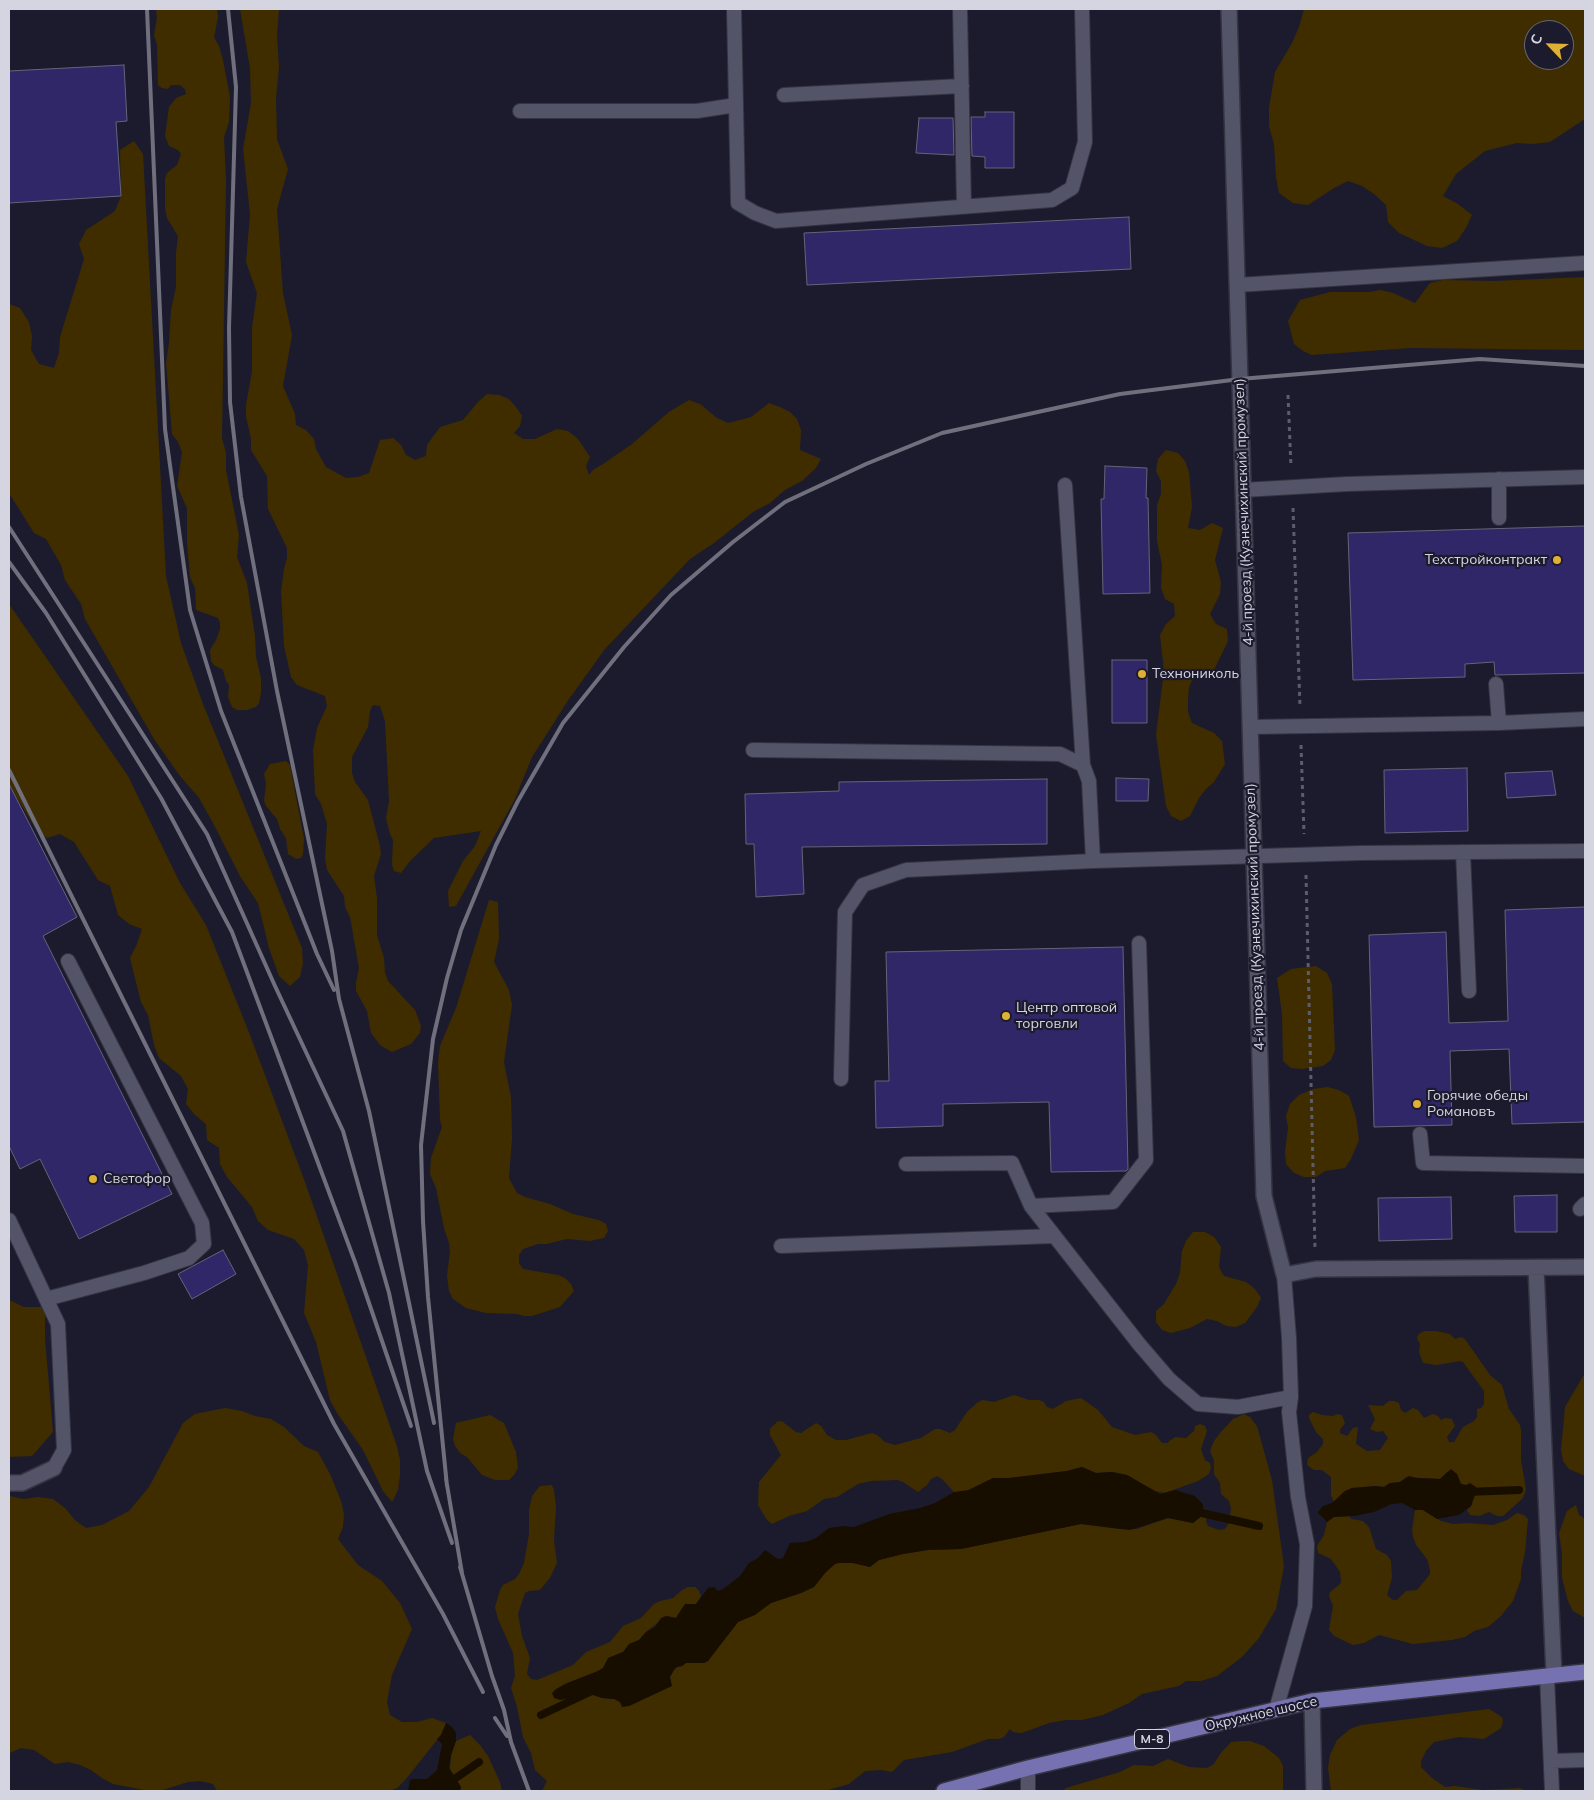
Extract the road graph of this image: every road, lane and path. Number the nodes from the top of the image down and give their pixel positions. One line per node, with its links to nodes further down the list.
1 (734, 9): 7 (lane)
2 (960, 9): 5 (lane)
3 (1082, 9): 9 (lane)
4 (1229, 9): 11 (street, 4-й проезд (Кузнечихинский промузел))
5 (962, 86): 6 (lane); 9 (lane)
6 (784, 95)
7 (736, 105): 8 (lane); 9 (lane)
8 (520, 110)
9 (964, 206)
10 (1585, 263): 11 (lane)
11 (1237, 285): 17 (street, 4-й проезд (Кузнечихинский промузел))
12 (1288, 394): 16 (path)
13 (1585, 477): 14 (lane)
14 (1499, 479): 16 (lane); 18 (lane)
15 (1065, 485): 26 (lane)
16 (1292, 487): 17 (lane); 20 (path)
17 (1243, 490): 23 (street, 4-й проезд (Кузнечихинский промузел))
18 (1499, 518)
19 (1496, 684): 22 (lane)
20 (1300, 716)
21 (1585, 718): 22 (lane)
22 (1498, 723): 23 (lane)
23 (1250, 727): 30 (street, 4-й проезд (Кузнечихинский промузел))
24 (1301, 736): 29 (path)
25 (753, 750): 26 (lane)
26 (1083, 765): 31 (lane)
27 (1585, 851): 28 (lane)
28 (1463, 852): 29 (lane); 34 (lane)
29 (1305, 855): 30 (lane); 45 (path)
30 (1254, 857): 31 (lane); 46 (street, 4-й проезд (Кузнечихинский промузел))
31 (1093, 861): 35 (lane)
32 (1139, 943): 39 (lane)
33 (68, 961): 47 (lane)
34 (1469, 991)
35 (841, 1078)
36 (1420, 1134): 38 (lane)
37 (906, 1164): 39 (lane)
38 (1585, 1166)
39 (1031, 1206): 41 (lane)
40 (9, 1220): 47 (lane)
41 (1054, 1236): 42 (lane); 48 (lane)
42 (781, 1246)
43 (1585, 1267): 44 (street)
44 (1536, 1268): 45 (street); 52 (street)
45 (1316, 1269): 46 (street)
46 (1284, 1275): 48 (lane)
47 (46, 1299): 49 (lane)
48 (1291, 1397): 54 (lane)
49 (54, 1468): 50 (street)
50 (9, 1483)
51 (1585, 1672): 52 (main road, Окружное шоссе / М-8)
52 (1550, 1676): 53 (main road, Окружное шоссе / М-8); 56 (lane)
53 (1312, 1701): 54 (main road, Окружное шоссе / М-8); 60 (street)
54 (1276, 1710): 57 (main road, Окружное шоссе / М-8)
55 (1585, 1760): 56 (lane)
56 (1551, 1761): 61 (lane)
57 (1028, 1768): 58 (main road, Окружное шоссе / М-8); 59 (lane)
58 (944, 1791)
59 (1028, 1791)
60 (1314, 1791)
61 (1552, 1791)

